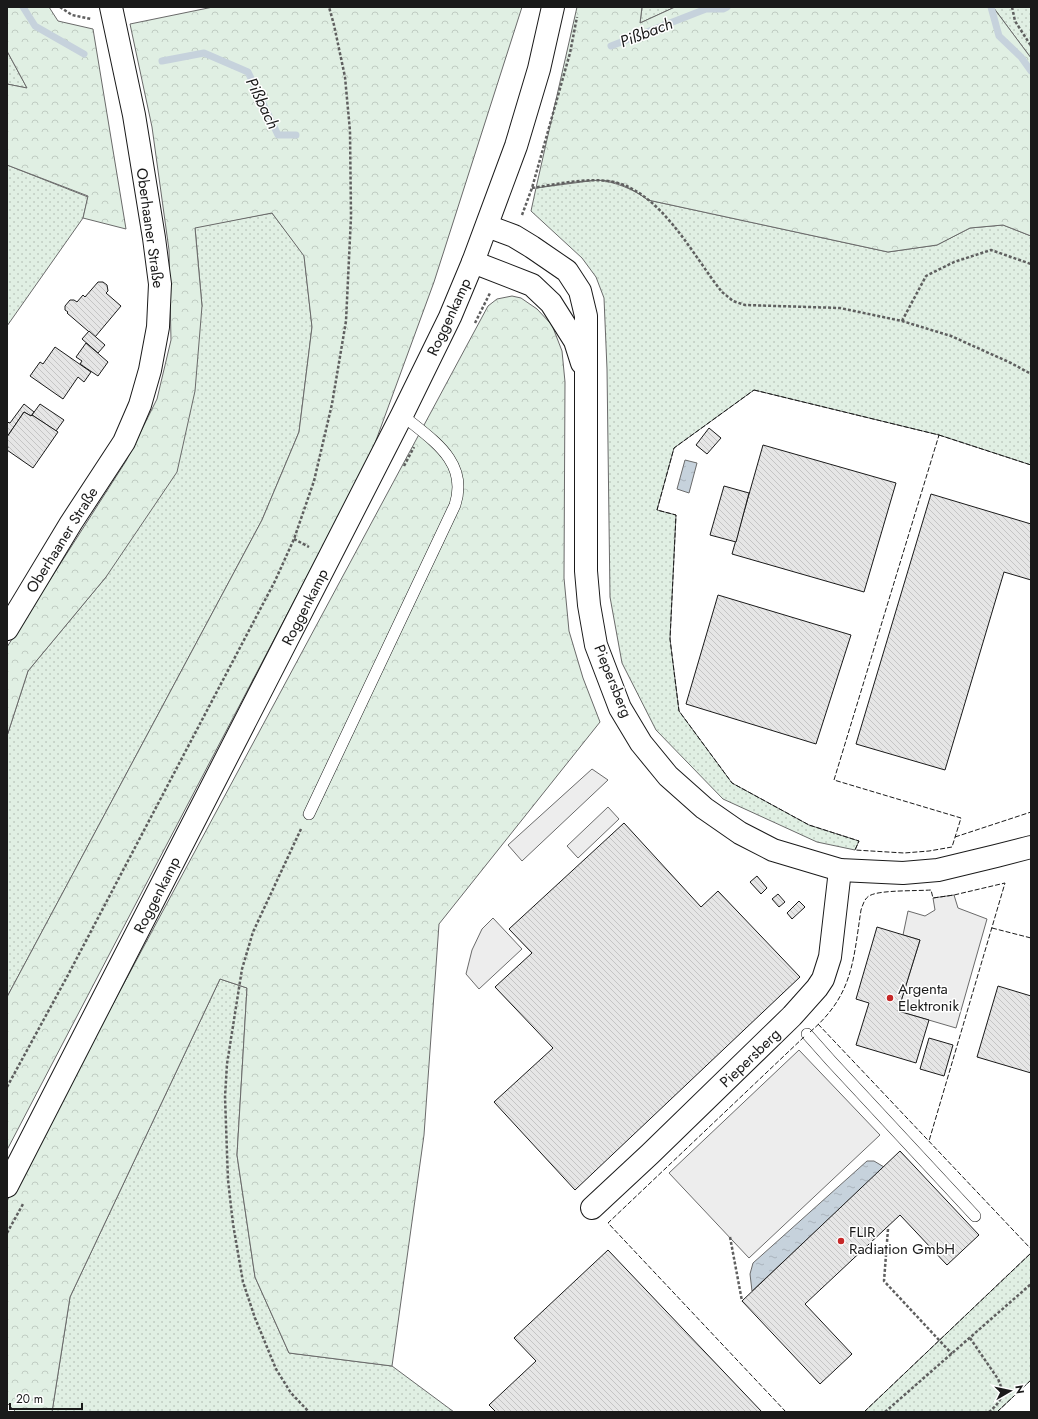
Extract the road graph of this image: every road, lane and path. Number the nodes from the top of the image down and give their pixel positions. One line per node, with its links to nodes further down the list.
1 (60, 7): 5 (path)
2 (329, 7): 20 (path)
3 (554, 7): 8 (street, Roggenkamp)
4 (1012, 7): 6 (path)
5 (112, 13): 15 (street, Oberhaaner Straße)
6 (1031, 46)
7 (532, 188): 11 (path)
8 (487, 226): 9 (street, Roggenkamp); 13 (street, Piepersberg)
9 (473, 262): 13 (street, Piepersberg); 14 (street, Roggenkamp)
10 (1031, 264): 11 (path)
11 (902, 321): 12 (path)
12 (1031, 374)
13 (586, 376): 18 (street, Piepersberg)
14 (402, 415): 16 (lane); 21 (street, Roggenkamp)
15 (7, 629)
16 (309, 814): 30 (path)
17 (1031, 847): 18 (street, Piepersberg)
18 (840, 870): 22 (street, Piepersberg)
19 (807, 1034): 23 (lane)
20 (7, 1087)
21 (7, 1186)
22 (592, 1208)
23 (975, 1216)
24 (888, 1229): 29 (path)
25 (730, 1237): 27 (path)
26 (1031, 1284): 28 (path)
27 (742, 1301)
28 (970, 1338): 29 (path); 32 (path)
29 (952, 1354): 31 (path)
30 (309, 1412)
31 (885, 1412)
32 (989, 1412)

